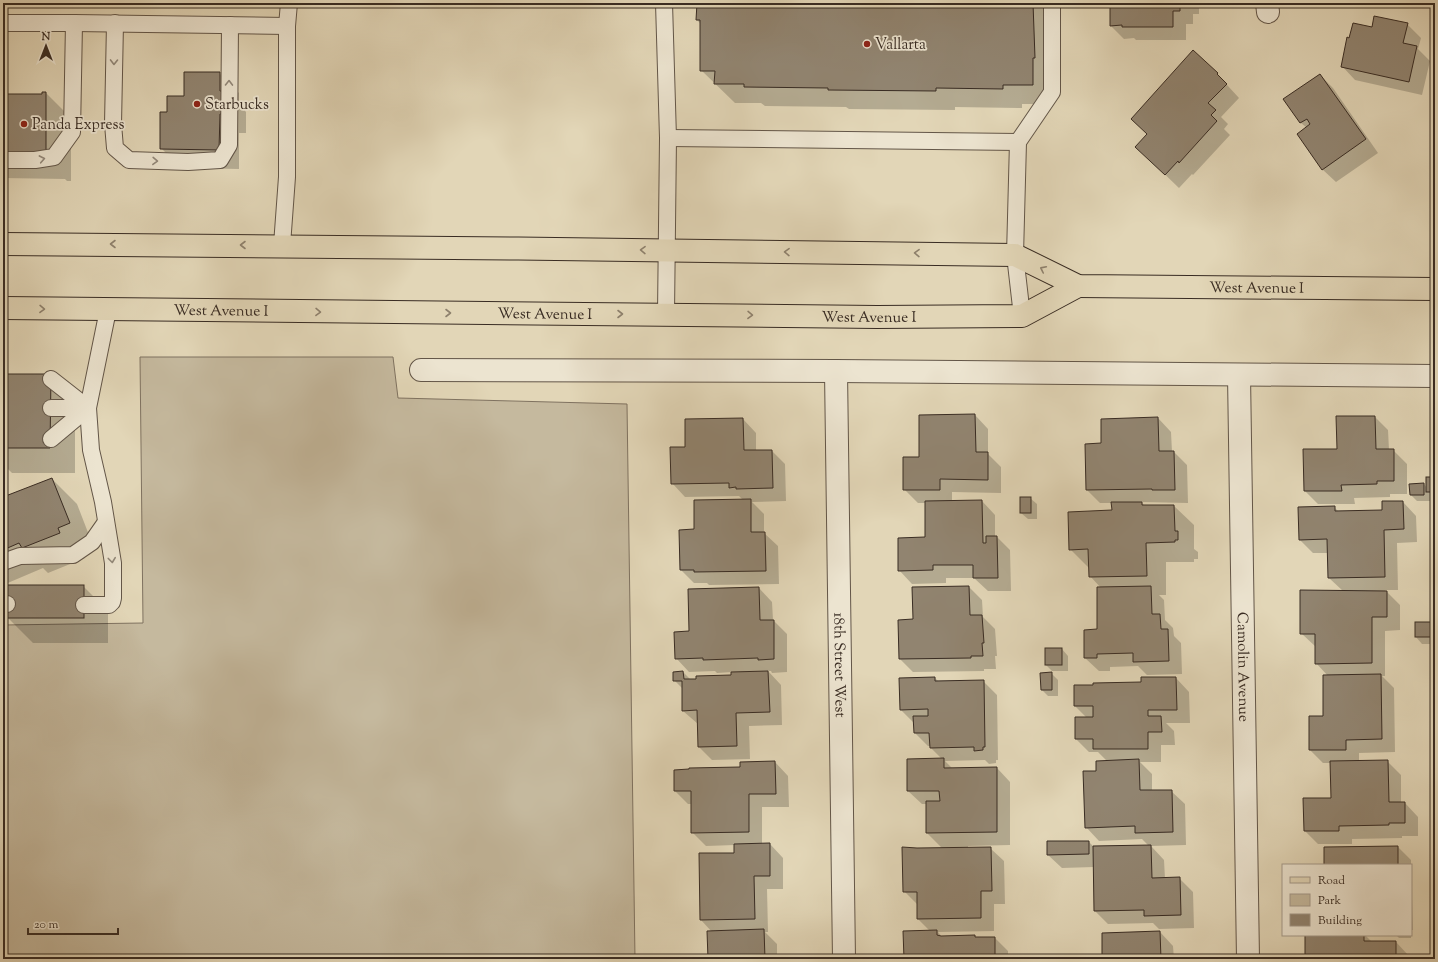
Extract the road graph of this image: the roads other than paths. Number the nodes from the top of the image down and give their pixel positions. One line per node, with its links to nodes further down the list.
1 (289, 3): 8 (lane)
2 (664, 3): 9 (lane)
3 (1052, 3): 10 (lane)
4 (3, 23): 5 (lane)
5 (74, 23): 6 (lane); 11 (lane, one-way to 5)
6 (115, 23): 7 (lane); 7 (lane, one-way to 7)
7 (230, 25): 8 (lane)
8 (287, 26): 13 (lane)
9 (668, 138): 10 (lane); 14 (lane)
10 (1018, 142): 15 (lane)
11 (3, 160)
12 (3, 244): 13 (main road, West Avenue I, one-way to 12)
13 (282, 245): 14 (main road, West Avenue I, one-way to 13)
14 (667, 251): 15 (main road, West Avenue I, one-way to 14); 20 (lane)
15 (1015, 255): 16 (main road, West Avenue I, one-way to 15); 21 (lane)
16 (1078, 286): 17 (main road, West Avenue I); 21 (main road, West Avenue I)
17 (1435, 290)
18 (3, 308): 19 (main road, West Avenue I, one-way to 19)
19 (108, 310): 20 (main road, West Avenue I, one-way to 20); 28 (lane)
20 (666, 314): 21 (main road, West Avenue I, one-way to 21)
21 (1022, 316)
22 (421, 370): 23 (street)
23 (836, 371): 24 (street); 33 (street, 18th Street West)
24 (1239, 375): 25 (street); 34 (street, Camolin Avenue)
25 (1435, 376)
26 (51, 379): 28 (lane)
27 (51, 408): 28 (lane)
28 (88, 408): 29 (lane); 30 (lane)
29 (51, 438)
30 (106, 522): 31 (lane); 32 (lane, one-way to 32)
31 (3, 562)
32 (84, 605)
33 (844, 959)
34 (1248, 959)

